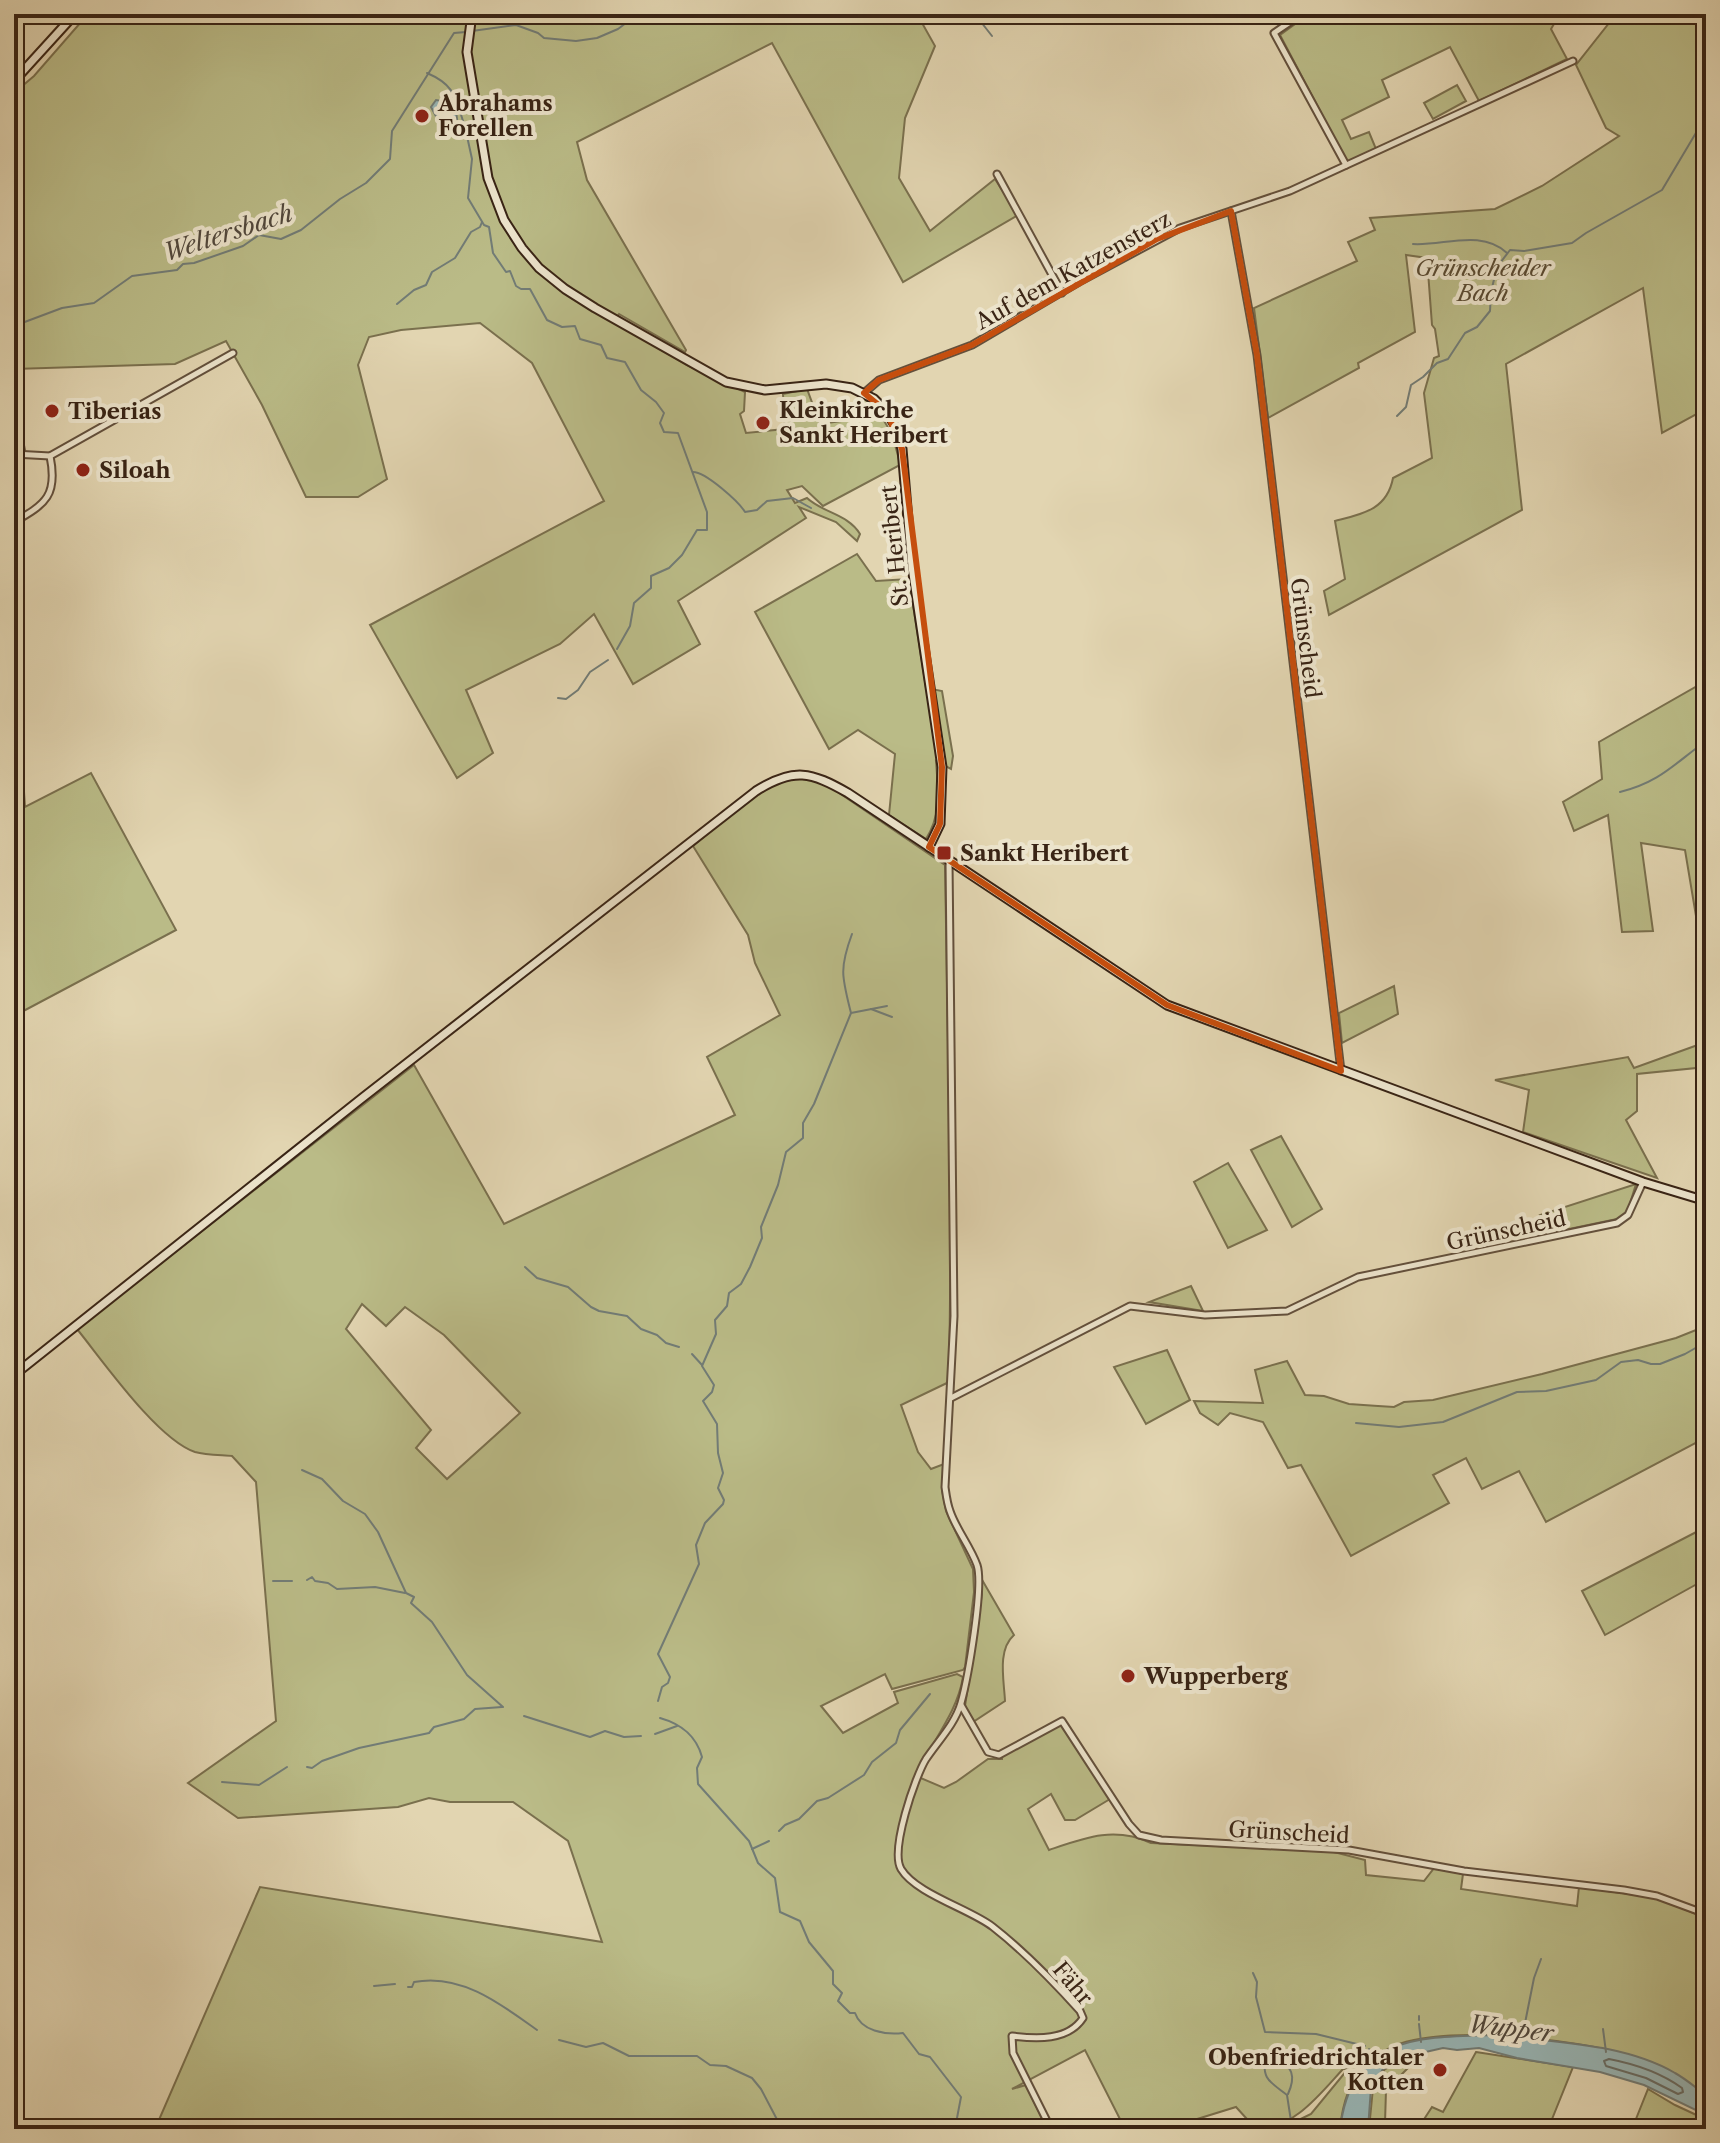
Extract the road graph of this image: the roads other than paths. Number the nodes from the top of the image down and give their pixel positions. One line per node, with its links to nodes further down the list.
1 (472, 14): 11 (street)
2 (1302, 14): 6 (street)
3 (70, 17): 5 (street)
4 (1573, 61): 6 (street, Auf dem Katzensterz)
5 (14, 81)
6 (1346, 165): 8 (street, Auf dem Katzensterz)
7 (997, 174): 9 (street)
8 (1231, 211): 9 (street, Auf dem Katzensterz); 19 (street, Grünscheid)
9 (1062, 293): 11 (street, Auf dem Katzensterz)
10 (233, 353): 15 (street)
11 (864, 393): 17 (street, St. Heribert)
12 (14, 426): 14 (street)
13 (14, 454): 14 (street)
14 (22, 454): 15 (street)
15 (50, 456): 16 (street)
16 (14, 522)
17 (929, 847): 18 (street); 22 (street)
18 (949, 862): 19 (street); 23 (street)
19 (1341, 1071): 20 (street)
20 (1643, 1182): 21 (street); 23 (street, Grünscheid)
21 (1706, 1201)
22 (14, 1375)
23 (951, 1398): 24 (street)
24 (961, 1705): 25 (street, Grünscheid); 26 (street, Fähr)
25 (1706, 1914)
26 (1051, 2129)

